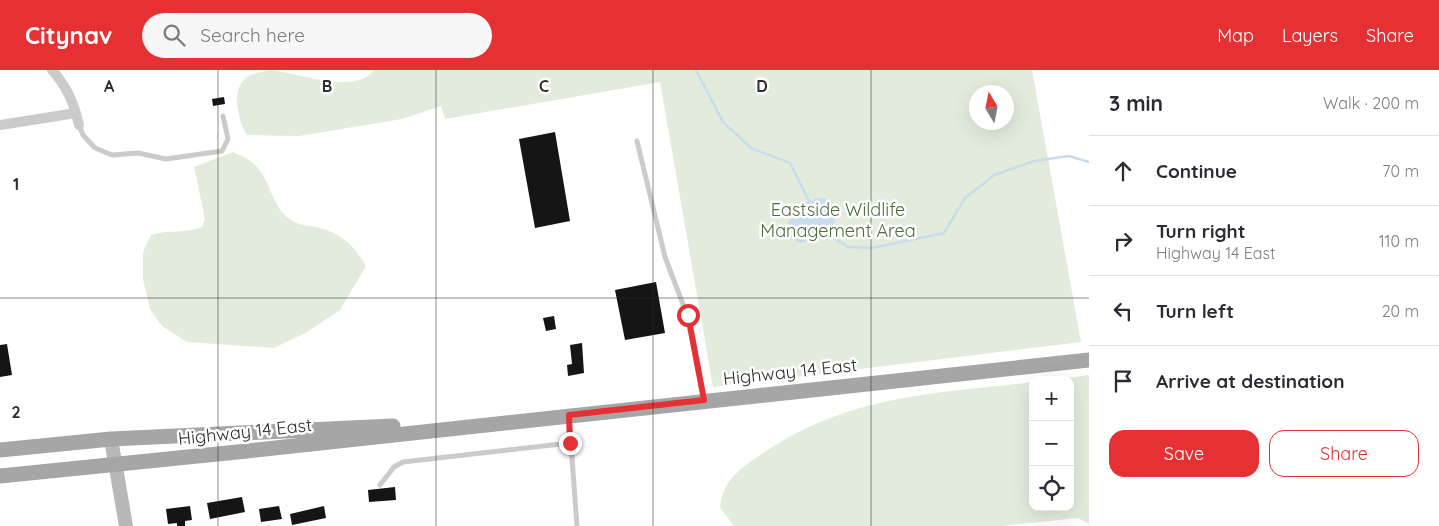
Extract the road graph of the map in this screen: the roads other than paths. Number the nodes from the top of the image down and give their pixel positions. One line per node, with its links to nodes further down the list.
1 (52, 70): 2 (street)
2 (76, 113): 4 (street); 5 (street)
3 (223, 116): 5 (lane)
4 (0, 125)
5 (78, 125)
6 (637, 141): 8 (lane)
7 (1089, 360): 8 (main road, Highway 14 East)
8 (704, 400): 9 (main road, Highway 14 East)
9 (569, 415): 10 (main road, Highway 14 East); 12 (lane)
10 (494, 423): 11 (main road, Highway 14 East); 14 (main road, Highway 14 East)
11 (111, 439): 13 (main road, Highway 14 East); 14 (street)
12 (570, 443): 16 (lane); 18 (lane)
13 (0, 450)
14 (115, 465): 15 (main road, Highway 14 East); 17 (street)
15 (0, 476)
16 (380, 485)
17 (126, 526)
18 (577, 526)

